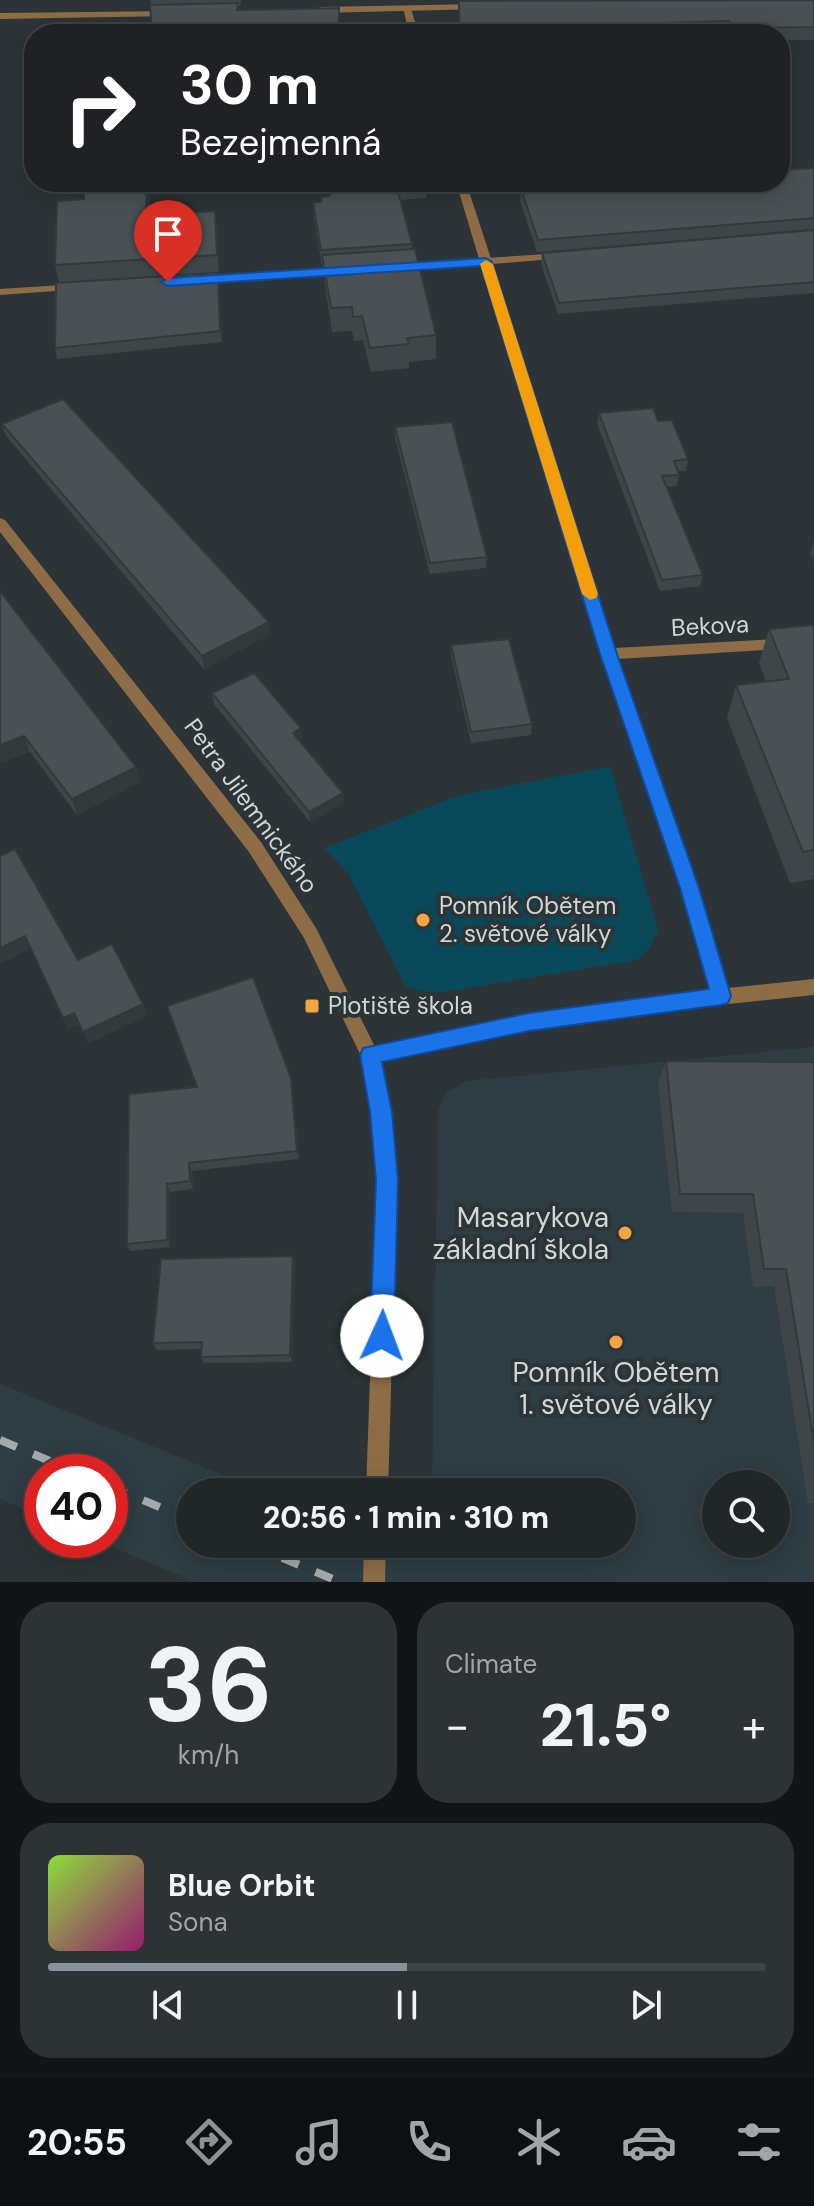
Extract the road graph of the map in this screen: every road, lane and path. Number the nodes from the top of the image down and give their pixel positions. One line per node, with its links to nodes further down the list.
1 (485, 7): 2 (street)
2 (406, 9): 3 (street); 6 (street)
3 (312, 10)
4 (188, 12): 5 (street)
5 (0, 16)
6 (411, 24)
7 (464, 192): 9 (street)
8 (580, 254): 9 (street)
9 (486, 262): 10 (street); 17 (street)
10 (383, 268)
11 (352, 270): 12 (street)
12 (183, 281)
13 (91, 287): 14 (street)
14 (0, 292)
15 (0, 523): 20 (street, Petra Jilemnického)
16 (814, 642): 17 (street, Bekova)
17 (609, 654): 19 (street)
18 (814, 987): 19 (street)
19 (721, 996): 20 (street)
20 (370, 1055): 21 (street, Petra Jilemnického)
21 (377, 1478)
22 (375, 1558): 23 (street)
23 (374, 1582)

